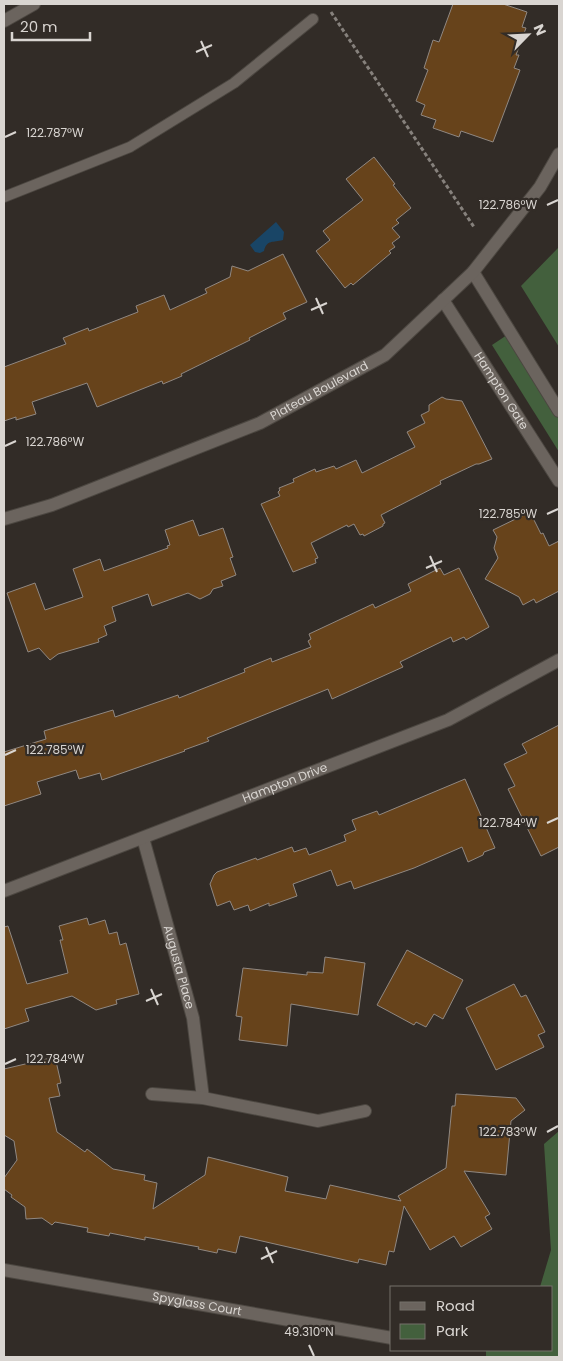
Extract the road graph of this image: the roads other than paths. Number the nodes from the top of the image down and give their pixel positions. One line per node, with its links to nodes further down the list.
1 (26, 6): 3 (street)
2 (313, 19): 5 (lane)
3 (4, 21)
4 (559, 154): 6 (street, Plateau Boulevard)
5 (4, 197)
6 (473, 272): 7 (street, Plateau Boulevard); 8 (street)
7 (444, 300): 9 (street, Hampton Gate); 10 (street, Plateau Boulevard)
8 (559, 411)
9 (559, 481)
10 (4, 519)
11 (559, 660): 12 (street, Hampton Drive)
12 (143, 838): 13 (street, Hampton Drive); 15 (street, Augusta Place)
13 (4, 891)
14 (152, 1094): 15 (street)
15 (203, 1098): 16 (street)
16 (365, 1111)
17 (4, 1270): 18 (street, Spyglass Court)
18 (390, 1338)

